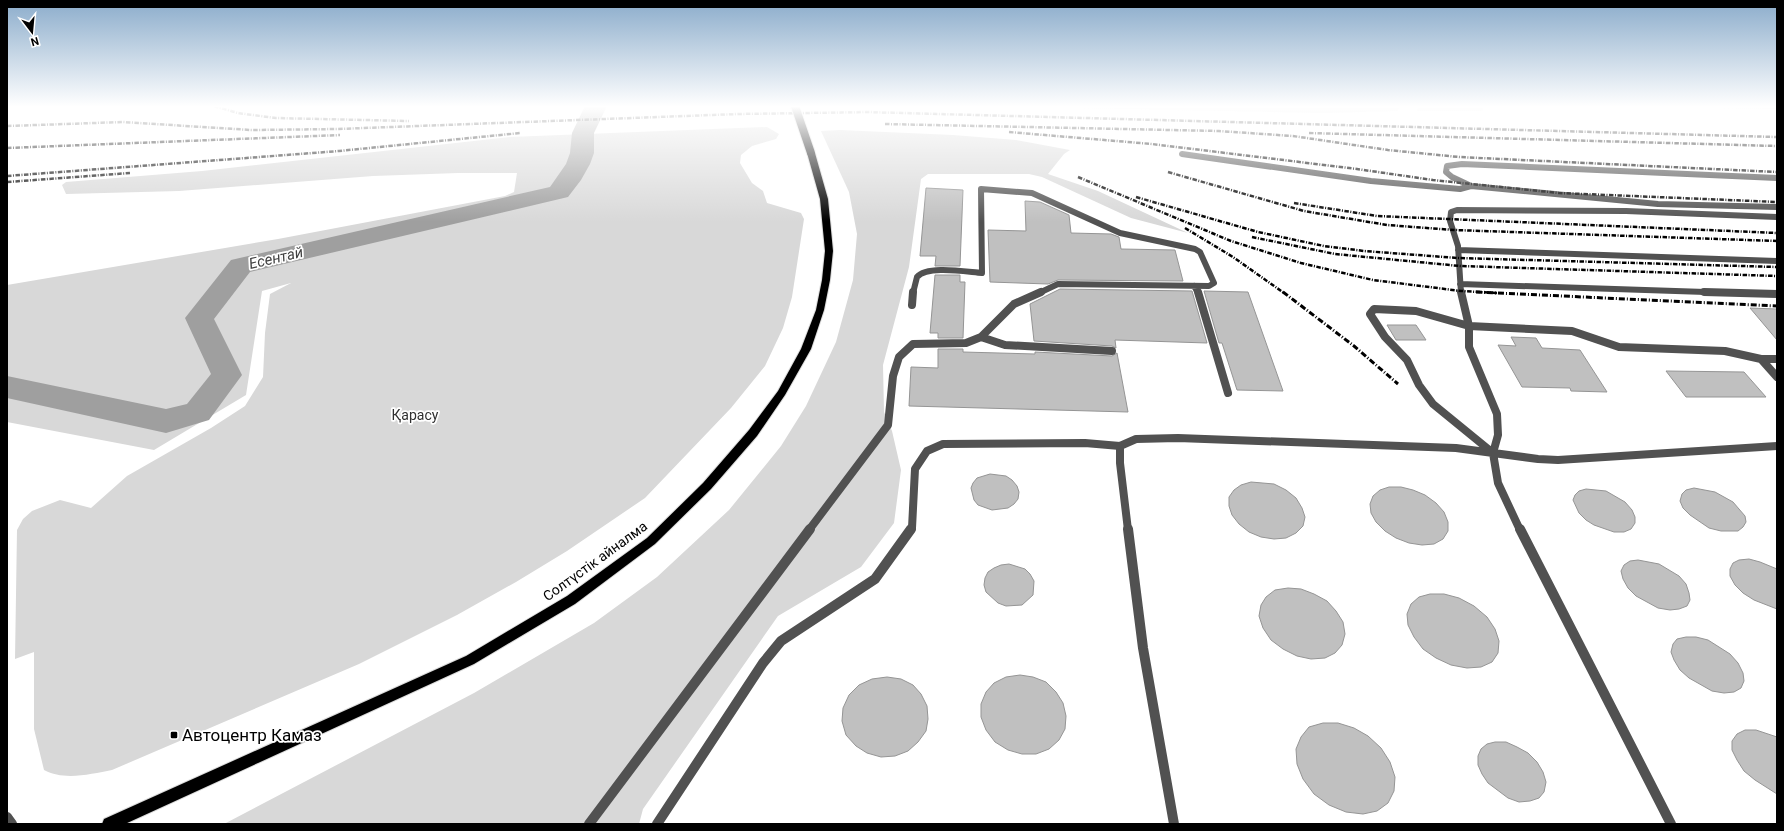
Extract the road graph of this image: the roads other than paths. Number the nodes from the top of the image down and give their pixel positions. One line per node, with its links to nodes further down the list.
1 (808, 145): 25 (main road, Солтүстік айналма, bridge)
2 (1182, 154): 4 (lane)
3 (1777, 178): 4 (lane)
4 (1470, 186): 5 (lane)
5 (1777, 207)
6 (1777, 217): 7 (lane)
7 (1458, 250): 8 (lane); 9 (lane)
8 (1777, 261)
9 (1460, 284): 11 (lane); 13 (lane)
10 (1194, 286): 12 (lane); 14 (lane); 19 (lane)
11 (1777, 294)
12 (912, 305)
13 (1469, 326): 16 (lane); 22 (lane); 22 (lane)
14 (981, 337): 15 (lane); 26 (lane)
15 (1112, 351)
16 (1761, 359): 17 (lane); 18 (lane)
17 (1777, 359)
18 (1777, 377)
19 (1228, 393)
20 (1120, 446): 22 (lane); 27 (lane); 28 (lane)
21 (1777, 446): 22 (lane)
22 (1493, 453): 29 (lane)
23 (7, 817): 24 (lane)
24 (12, 824)
25 (109, 824)
26 (589, 824)
27 (657, 824)
28 (1174, 824)
29 (1671, 824)

